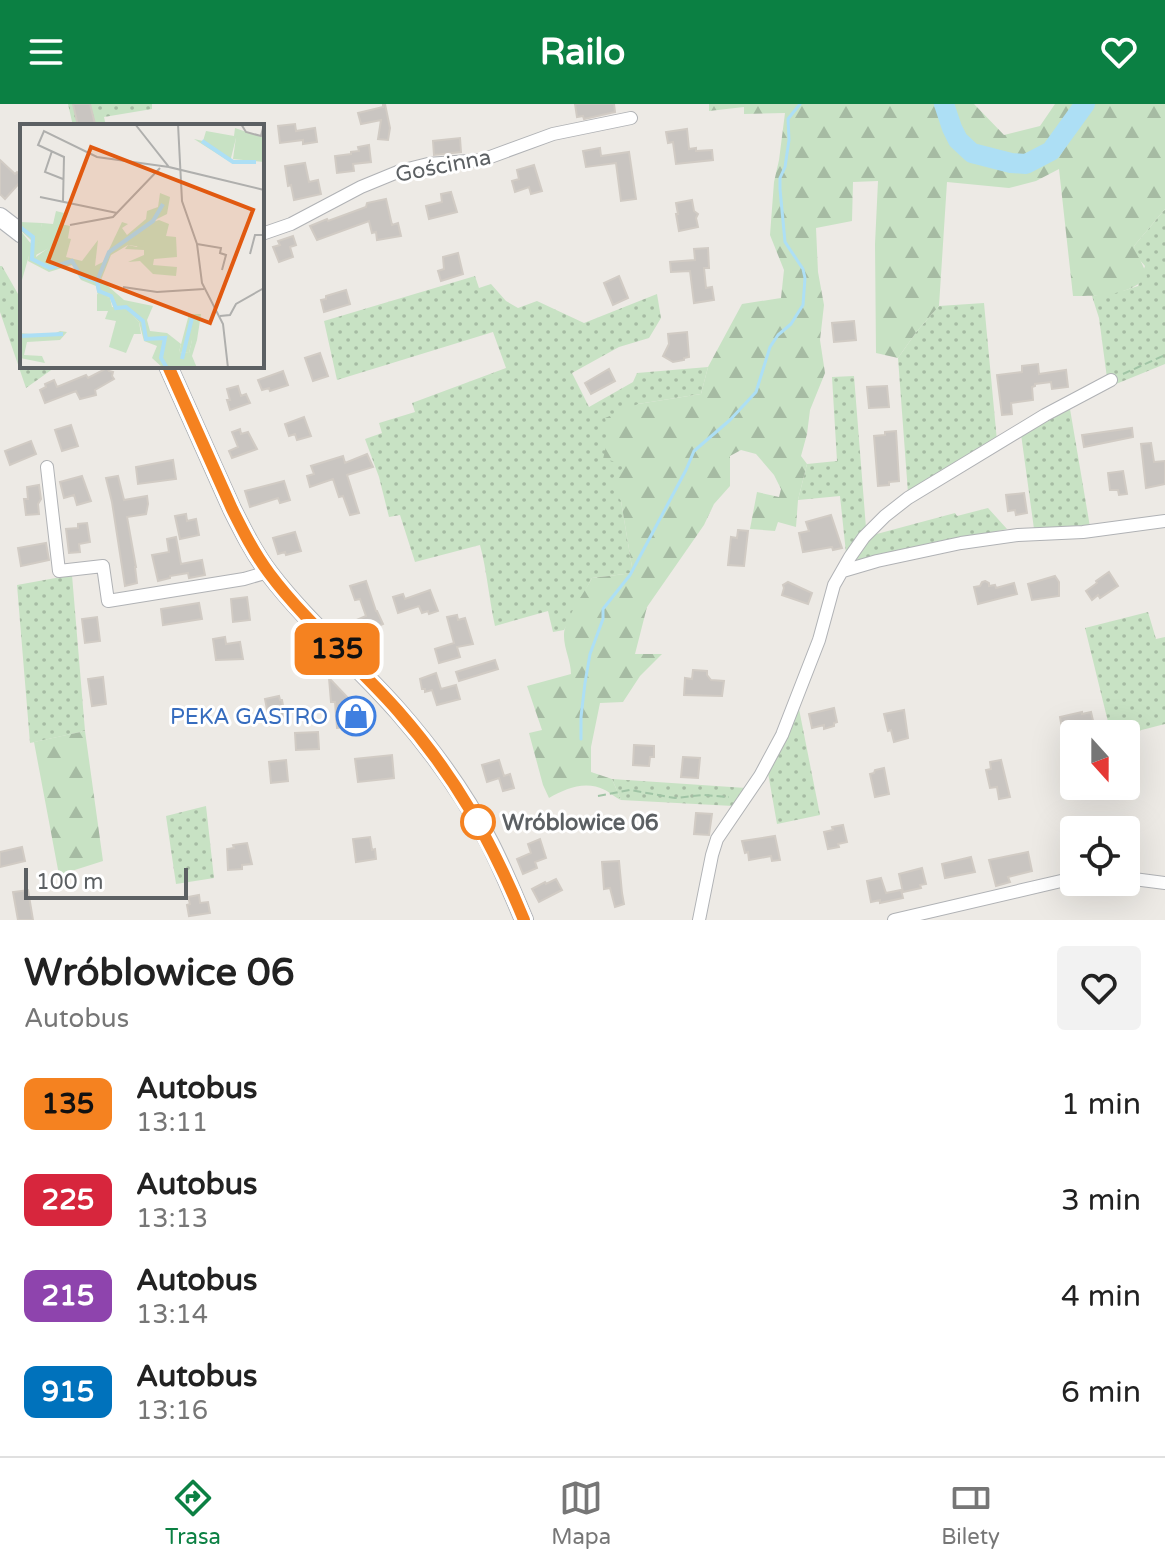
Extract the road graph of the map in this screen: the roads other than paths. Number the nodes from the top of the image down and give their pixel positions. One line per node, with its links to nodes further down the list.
1 (631, 118): 4 (street, Gościnna)
2 (0, 217): 3 (street)
3 (20, 232)
4 (264, 233)
5 (169, 368): 10 (street)
6 (1111, 380): 9 (street)
7 (47, 467): 10 (street)
8 (1165, 521): 9 (street)
9 (843, 571): 15 (street)
10 (268, 572): 14 (street)
11 (1140, 880): 13 (street)
12 (1060, 881): 16 (street)
13 (1165, 883)
14 (524, 920)
15 (699, 920)
16 (894, 920)

